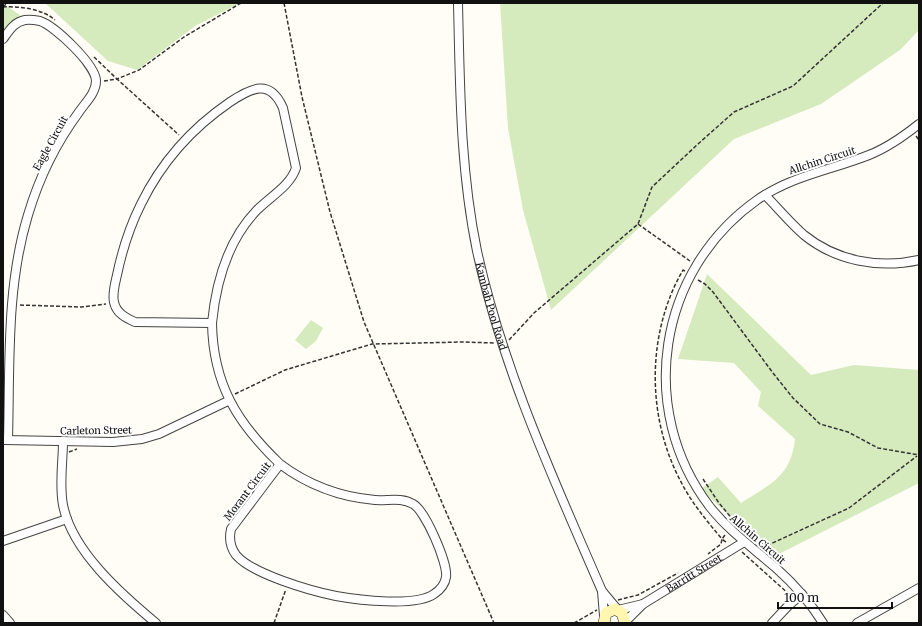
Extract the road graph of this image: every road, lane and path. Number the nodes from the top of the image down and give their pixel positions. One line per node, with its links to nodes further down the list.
1 (7, 3): 6 (path)
2 (241, 3): 10 (path)
3 (284, 3): 23 (path)
4 (458, 3): 22 (street, Kambah Pool Road)
5 (883, 3): 15 (path)
6 (3, 7): 7 (path)
7 (56, 21)
8 (3, 39): 11 (street)
9 (89, 53): 10 (path)
10 (117, 79): 11 (path); 13 (path)
11 (96, 81): 20 (street, Eagle Circuit)
12 (919, 124): 14 (street, Allchin Circuit)
13 (185, 140): 19 (street, Morant Circuit); 21 (street, Morant Circuit)
14 (765, 195): 16 (street); 17 (street, Allchin Circuit)
15 (638, 224): 17 (path); 22 (path)
16 (919, 260)
17 (696, 266): 18 (street, Allchin Circuit)
18 (691, 276): 28 (path); 32 (street, Allchin Circuit)
19 (114, 303): 20 (path); 21 (street)
20 (12, 304): 24 (street, Eagle Circuit)
21 (212, 324): 25 (street, Morant Circuit)
22 (501, 343): 23 (path); 38 (street, Kambah Pool Road)
23 (372, 344): 25 (path); 47 (path)
24 (7, 345): 26 (street, Eagle Circuit)
25 (228, 401): 27 (street, Carleton Street); 29 (street, Morant Circuit)
26 (6, 440): 27 (street, Carleton Street)
27 (63, 441): 31 (street)
28 (918, 456): 32 (path)
29 (280, 464): 36 (street, Morant Circuit); 36 (street, Morant Circuit)
30 (703, 479): 32 (path)
31 (67, 519): 33 (street); 45 (street)
32 (733, 526): 34 (street, Allchin Circuit); 35 (path)
33 (3, 541)
34 (744, 542): 35 (street, Barritt Street); 39 (street, Allchin Circuit)
35 (735, 548): 39 (path); 40 (street, Barritt Street)
36 (289, 583): 46 (path)
37 (919, 588): 52 (street)
38 (602, 591): 41 (street, Kambah Pool Road); 43 (street, Kambah Pool Road)
39 (798, 597): 50 (street); 51 (street, Allchin Circuit)
40 (643, 604): 41 (street, Barritt Street); 49 (street, Barritt Street)
41 (618, 610): 43 (street); 49 (street)
42 (3, 615): 44 (street)
43 (601, 618): 48 (path)
44 (10, 623)
45 (156, 623)
46 (274, 623)
47 (494, 623)
48 (574, 623)
49 (625, 623)
50 (772, 623)
51 (823, 623)
52 (857, 623)

